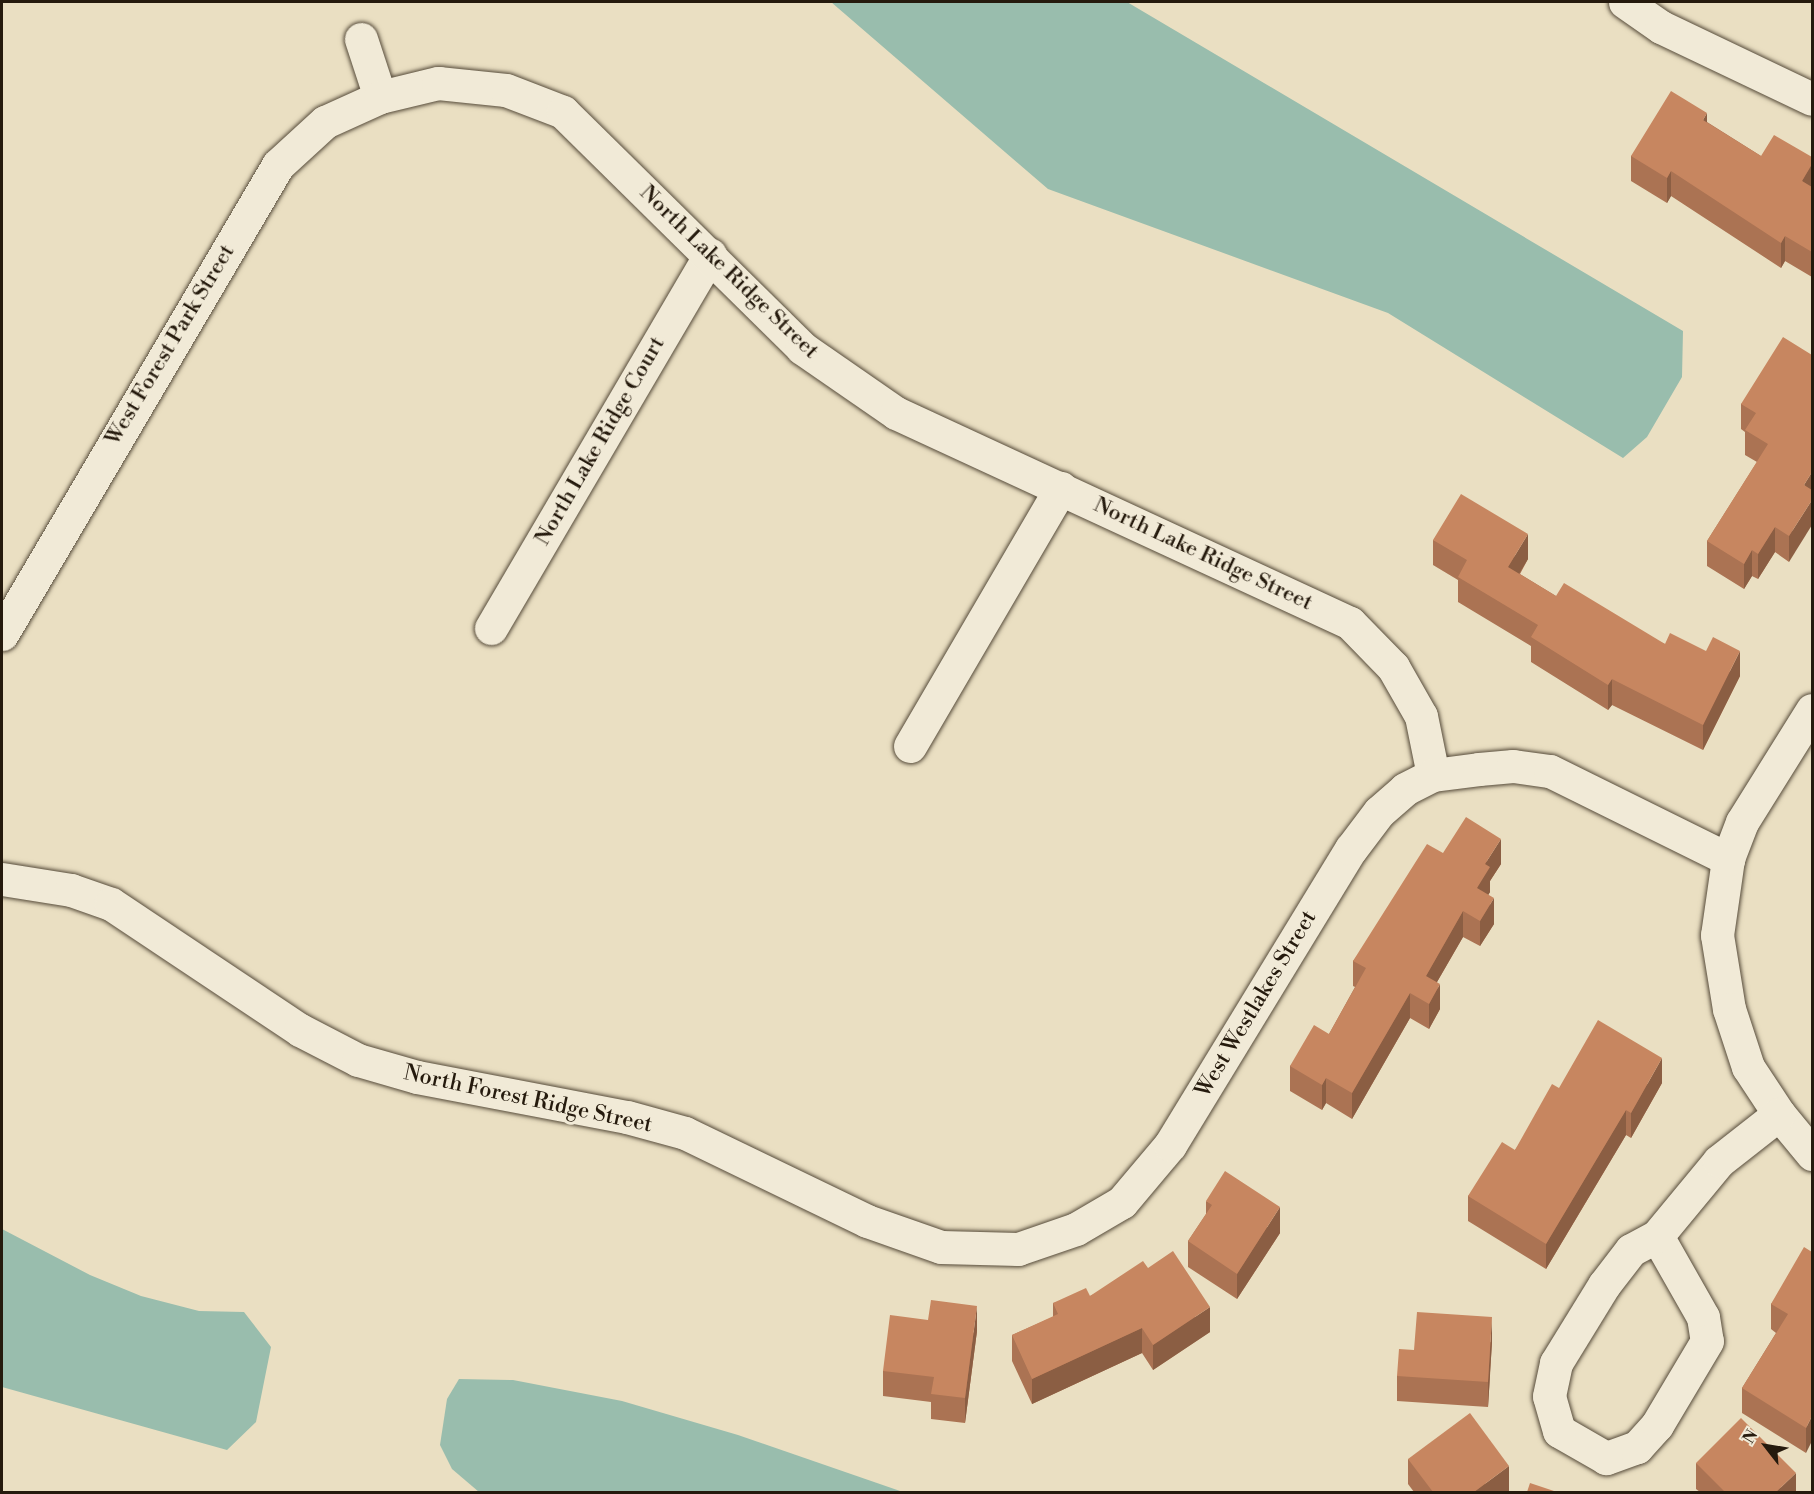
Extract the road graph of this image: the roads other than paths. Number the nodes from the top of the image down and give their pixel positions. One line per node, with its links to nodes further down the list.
1 (1625, 2): 4 (street)
2 (361, 39): 3 (street)
3 (380, 97): 5 (street, North Lake Ridge Street); 8 (street, West Forest Park Street)
4 (1812, 99)
5 (710, 255): 6 (street, North Lake Ridge Street); 7 (street, North Lake Ridge Court)
6 (1061, 488): 10 (street); 11 (street, North Lake Ridge Street)
7 (491, 628)
8 (2, 634)
9 (1812, 710): 12 (street)
10 (910, 746)
11 (1433, 775): 12 (street); 16 (street, West Westlakes Street)
12 (1728, 859): 14 (street)
13 (2, 879): 16 (street, North Forest Ridge Street)
14 (1779, 1114): 15 (street); 17 (street)
15 (1812, 1154)
16 (1076, 1229)
17 (1657, 1236): 17 (street)

